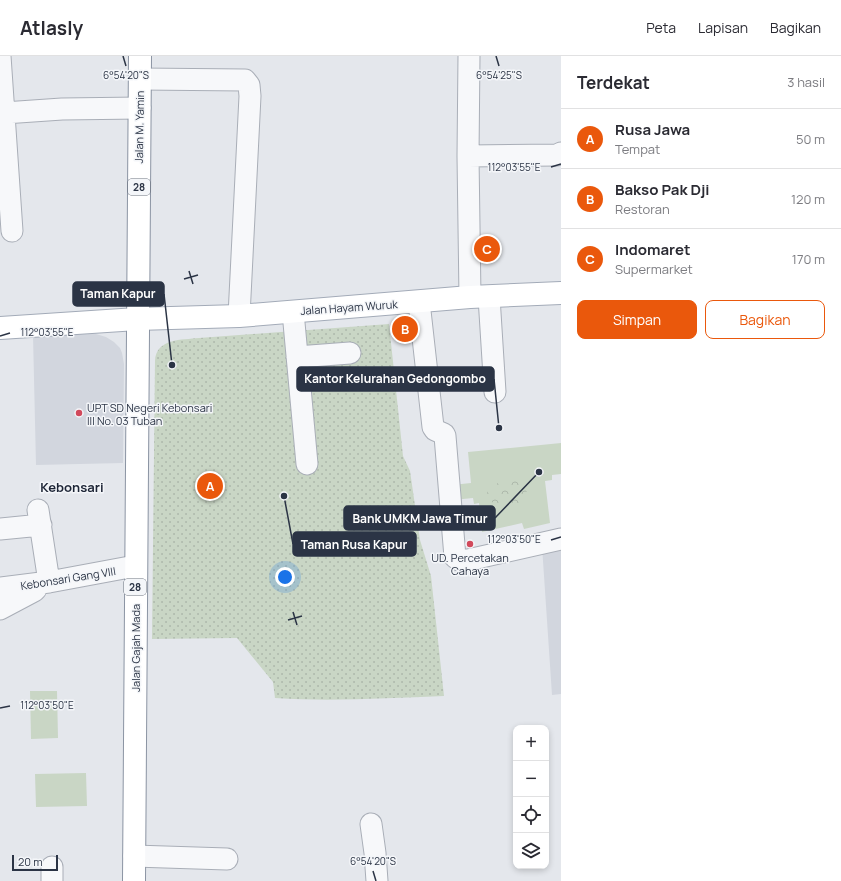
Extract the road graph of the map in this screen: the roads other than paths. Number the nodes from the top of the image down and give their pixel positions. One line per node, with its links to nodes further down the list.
1 (0, 56): 6 (street)
2 (140, 56): 4 (main road, Jalan M. Yamin / 28)
3 (470, 56): 8 (street)
4 (140, 79): 5 (main road, Jalan M. Yamin / 28); 15 (street)
5 (140, 108): 6 (street); 16 (main road, Jalan M. Yamin / 28)
6 (4, 113): 9 (street)
7 (561, 153): 8 (street)
8 (468, 156): 12 (street)
9 (4, 164): 10 (street)
10 (12, 231)
11 (561, 293): 12 (main road, Jalan Hayam Wuruk)
12 (479, 297): 13 (main road, Jalan Hayam Wuruk); 20 (street)
13 (419, 302): 14 (main road, Jalan Hayam Wuruk); 23 (street)
14 (293, 312): 15 (main road, Jalan Hayam Wuruk); 19 (street)
15 (239, 316): 16 (main road, Jalan Hayam Wuruk)
16 (137, 319): 17 (main road, Jalan Hayam Wuruk); 24 (main road, Jalan Gajah Mada / 28)
17 (0, 328)
18 (350, 353): 19 (street)
19 (297, 357): 21 (street)
20 (495, 392)
21 (308, 464)
22 (0, 529): 25 (street)
23 (561, 539)
24 (136, 566): 25 (street, Kebonsari Gang VIII); 29 (main road, Jalan Gajah Mada / 28)
25 (44, 582): 26 (street, Kebonsari Gang VIII); 27 (street)
26 (0, 588)
27 (0, 609)
28 (371, 824): 32 (street)
29 (134, 856): 30 (street); 31 (main road, Jalan Gajah Mada / 28)
30 (227, 859)
31 (134, 881)
32 (377, 881)

